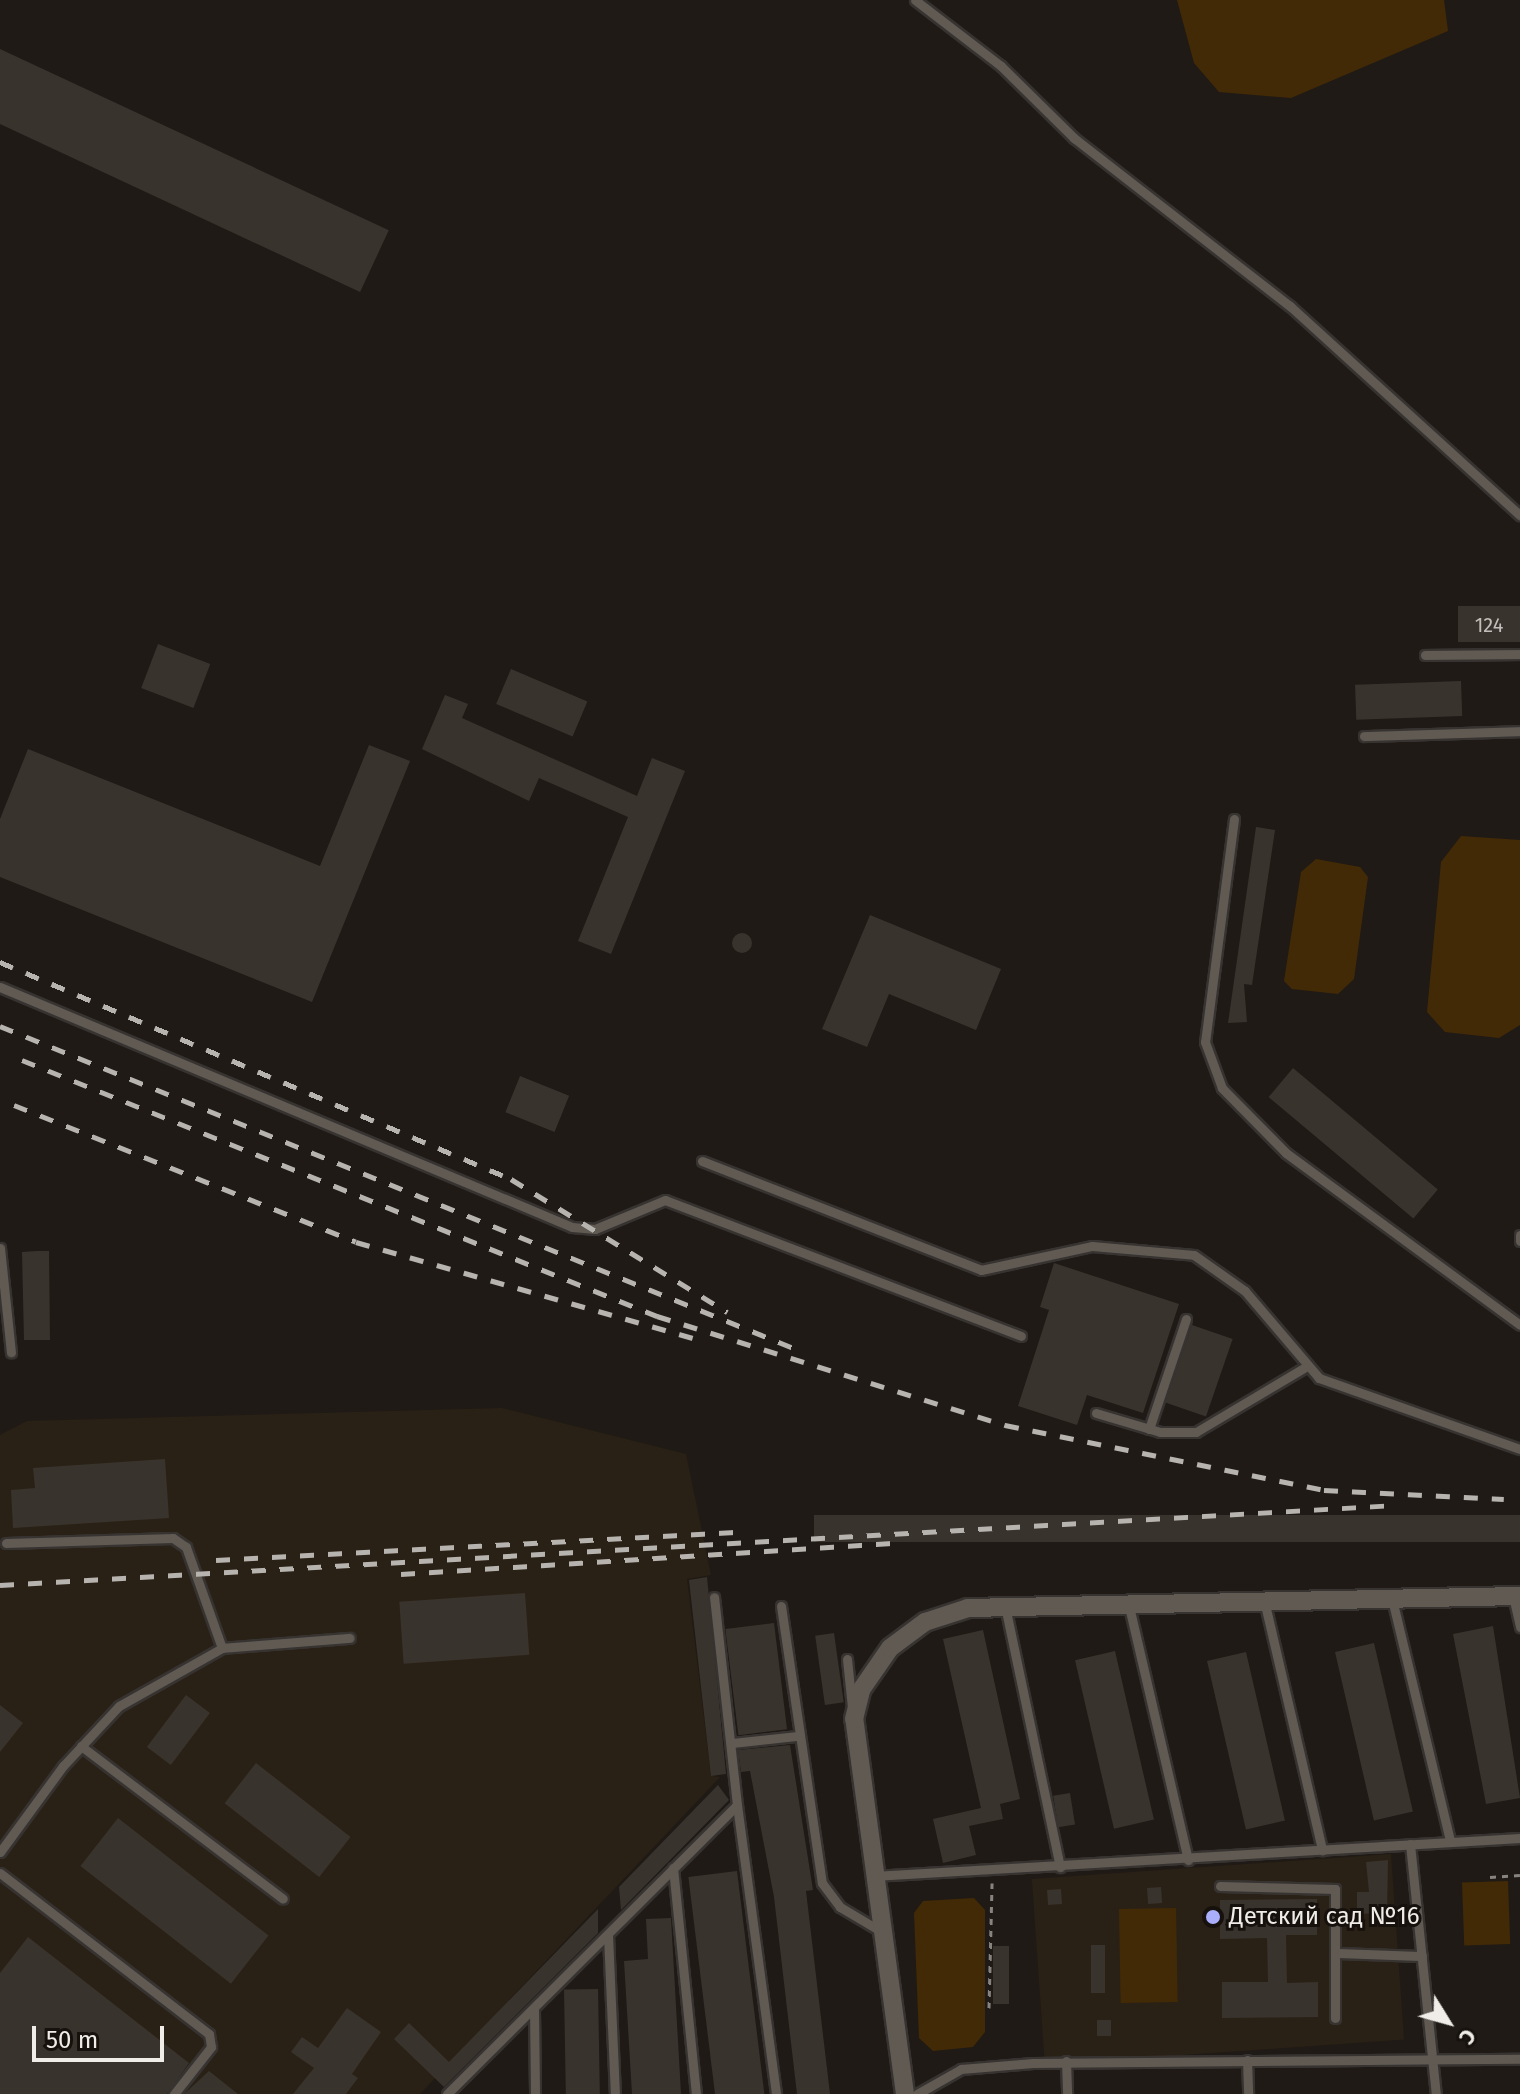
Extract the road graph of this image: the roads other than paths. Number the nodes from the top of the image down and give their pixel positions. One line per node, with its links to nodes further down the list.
1 (915, 0): 2 (lane)
2 (1520, 515)
3 (1520, 654): 4 (lane)
4 (1425, 655)
5 (1520, 731): 6 (lane)
6 (1364, 736)
7 (1234, 819): 14 (lane)
8 (0, 987): 15 (lane)
9 (702, 1161): 17 (lane)
10 (1520, 1235): 11 (lane)
11 (1520, 1241)
12 (0, 1248): 16 (lane)
13 (1186, 1319): 19 (lane)
14 (1520, 1325)
15 (1021, 1336)
16 (11, 1352)
17 (1304, 1368): 19 (lane); 20 (lane)
18 (1096, 1413): 19 (lane)
19 (1149, 1429)
20 (1520, 1449)
21 (6, 1543): 31 (lane)
22 (1391, 1594): 23 (street); 24 (street); 39 (lane)
23 (1263, 1596): 26 (street); 41 (lane)
24 (1516, 1596): 29 (lane)
25 (714, 1597): 35 (lane)
26 (1128, 1600): 28 (street); 43 (lane)
27 (781, 1606): 34 (lane)
28 (1005, 1606): 33 (street); 44 (lane)
29 (1520, 1627)
30 (350, 1638): 31 (lane)
31 (222, 1648): 36 (lane)
32 (847, 1659): 33 (lane)
33 (854, 1719): 47 (street)
34 (796, 1736): 35 (lane); 50 (lane)
35 (732, 1743): 37 (lane)
36 (81, 1746): 42 (lane); 49 (lane)
37 (737, 1805): 45 (lane); 67 (lane)
38 (1520, 1838): 39 (lane)
39 (1450, 1841): 40 (lane)
40 (1410, 1844): 41 (lane); 53 (lane)
41 (1322, 1850): 43 (lane)
42 (0, 1852)
43 (1188, 1860): 44 (lane)
44 (1060, 1867): 47 (lane)
45 (673, 1868): 51 (lane); 66 (lane)
46 (0, 1873): 61 (lane)
47 (873, 1876): 50 (street)
48 (1220, 1886): 52 (lane)
49 (283, 1899)
50 (877, 1929): 68 (street)
51 (608, 1935): 54 (lane); 65 (lane)
52 (1336, 1953): 53 (lane); 55 (lane)
53 (1422, 1956): 56 (lane)
54 (534, 2010): 60 (lane); 64 (lane)
55 (1335, 2018)
56 (1435, 2059): 57 (lane); 58 (lane); 72 (lane)
57 (1520, 2059)
58 (1247, 2060): 59 (lane); 71 (lane)
59 (1066, 2061): 69 (lane); 70 (lane)
60 (463, 2079): 62 (lane); 63 (lane)
61 (174, 2094)
62 (447, 2094)
63 (462, 2094)
64 (535, 2094)
65 (615, 2094)
66 (696, 2094)
67 (776, 2094)
68 (905, 2094)
69 (917, 2094)
70 (1067, 2094)
71 (1248, 2094)
72 (1436, 2094)

